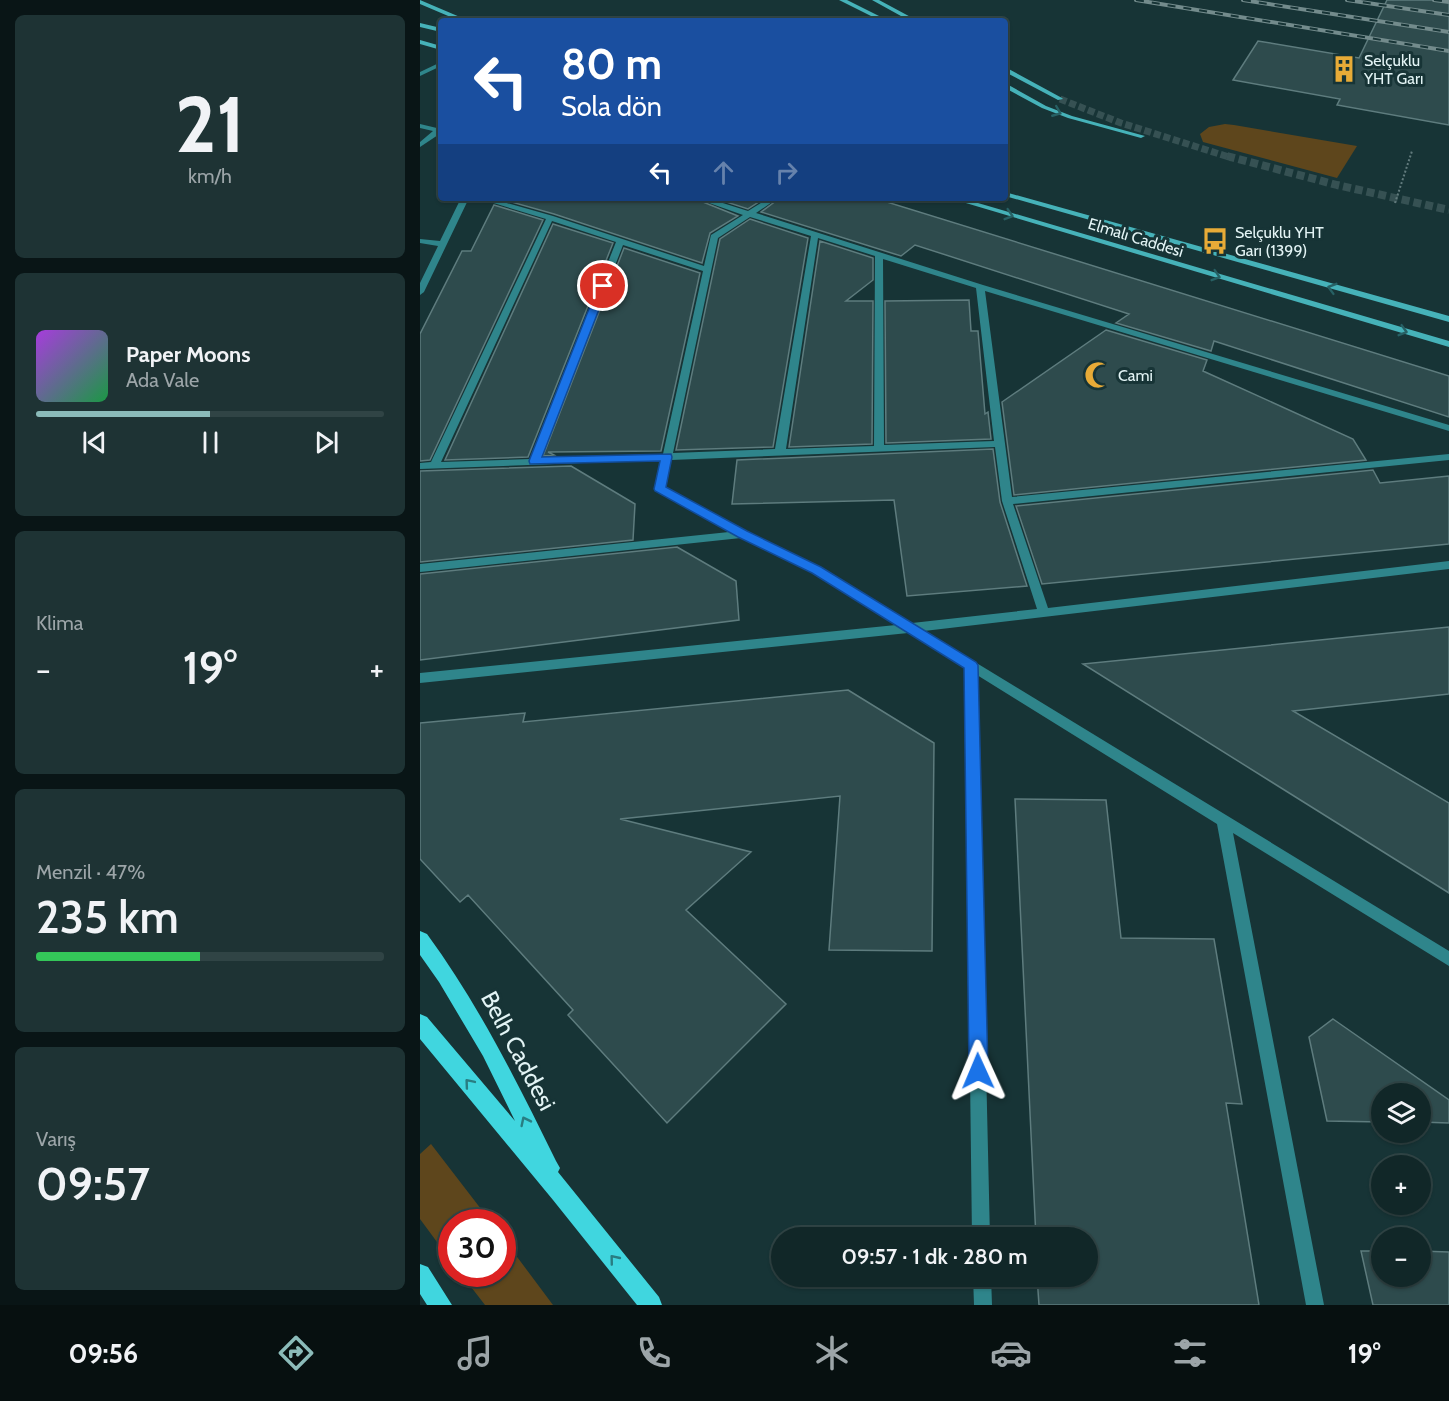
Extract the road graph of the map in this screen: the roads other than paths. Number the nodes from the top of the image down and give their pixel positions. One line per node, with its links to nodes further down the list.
1 (842, 0): 5 (main road)
2 (875, 0): 6 (main road)
3 (420, 2): 4 (main road)
4 (458, 18)
5 (880, 18)
6 (909, 18)
7 (420, 25): 8 (main road)
8 (438, 29)
9 (420, 42): 11 (main road)
10 (420, 48): 12 (main road)
11 (438, 49)
12 (438, 50)
13 (438, 65): 15 (street)
14 (1008, 71): 17 (main road)
15 (420, 74)
16 (1008, 87): 21 (main road, one-way to 21)
17 (1060, 99)
18 (420, 126): 19 (street)
19 (438, 131)
20 (438, 132): 22 (street)
21 (1141, 136)
22 (420, 145)
23 (1008, 195): 39 (main road, Elmalı Caddesi, one-way to 23)
24 (464, 201): 34 (street)
25 (491, 201): 30 (street)
26 (708, 201): 29 (street)
27 (769, 201): 29 (street)
28 (963, 201): 40 (main road, Elmalı Caddesi, one-way to 40)
29 (749, 214): 31 (street); 36 (street)
30 (550, 218): 33 (street); 48 (street)
31 (815, 235): 35 (street); 44 (street)
32 (420, 241): 34 (street)
33 (620, 242): 36 (street); 47 (street)
34 (444, 244): 38 (street)
35 (879, 255): 37 (street); 43 (street)
36 (708, 270): 45 (street)
37 (980, 287): 41 (street); 42 (street)
38 (420, 292)
39 (1449, 320)
40 (1449, 344)
41 (1449, 428)
42 (1000, 444): 43 (street); 50 (street)
43 (879, 449): 44 (street)
44 (780, 452): 45 (street)
45 (666, 457): 47 (street); 51 (street)
46 (1449, 457): 50 (street)
47 (534, 461): 48 (street)
48 (435, 464): 49 (street)
49 (420, 466)
50 (1007, 501): 54 (street)
51 (742, 534): 53 (street); 55 (street)
52 (1449, 565): 54 (street)
53 (420, 568)
54 (1044, 612): 55 (street)
55 (910, 628): 56 (street); 57 (street)
56 (971, 665): 58 (street); 63 (street)
57 (420, 678)
58 (1223, 819): 60 (street); 69 (street)
59 (420, 940): 62 (main road, Belh Caddesi, one-way to 59)
60 (1449, 959)
61 (420, 1024): 62 (main road, Belh Caddesi, one-way to 61)
62 (561, 1192): 67 (main road, Belh Caddesi, one-way to 62)
63 (981, 1227)
64 (420, 1275): 66 (main road)
65 (982, 1287): 68 (street)
66 (441, 1305)
67 (651, 1305)
68 (982, 1305)
69 (1316, 1305)

